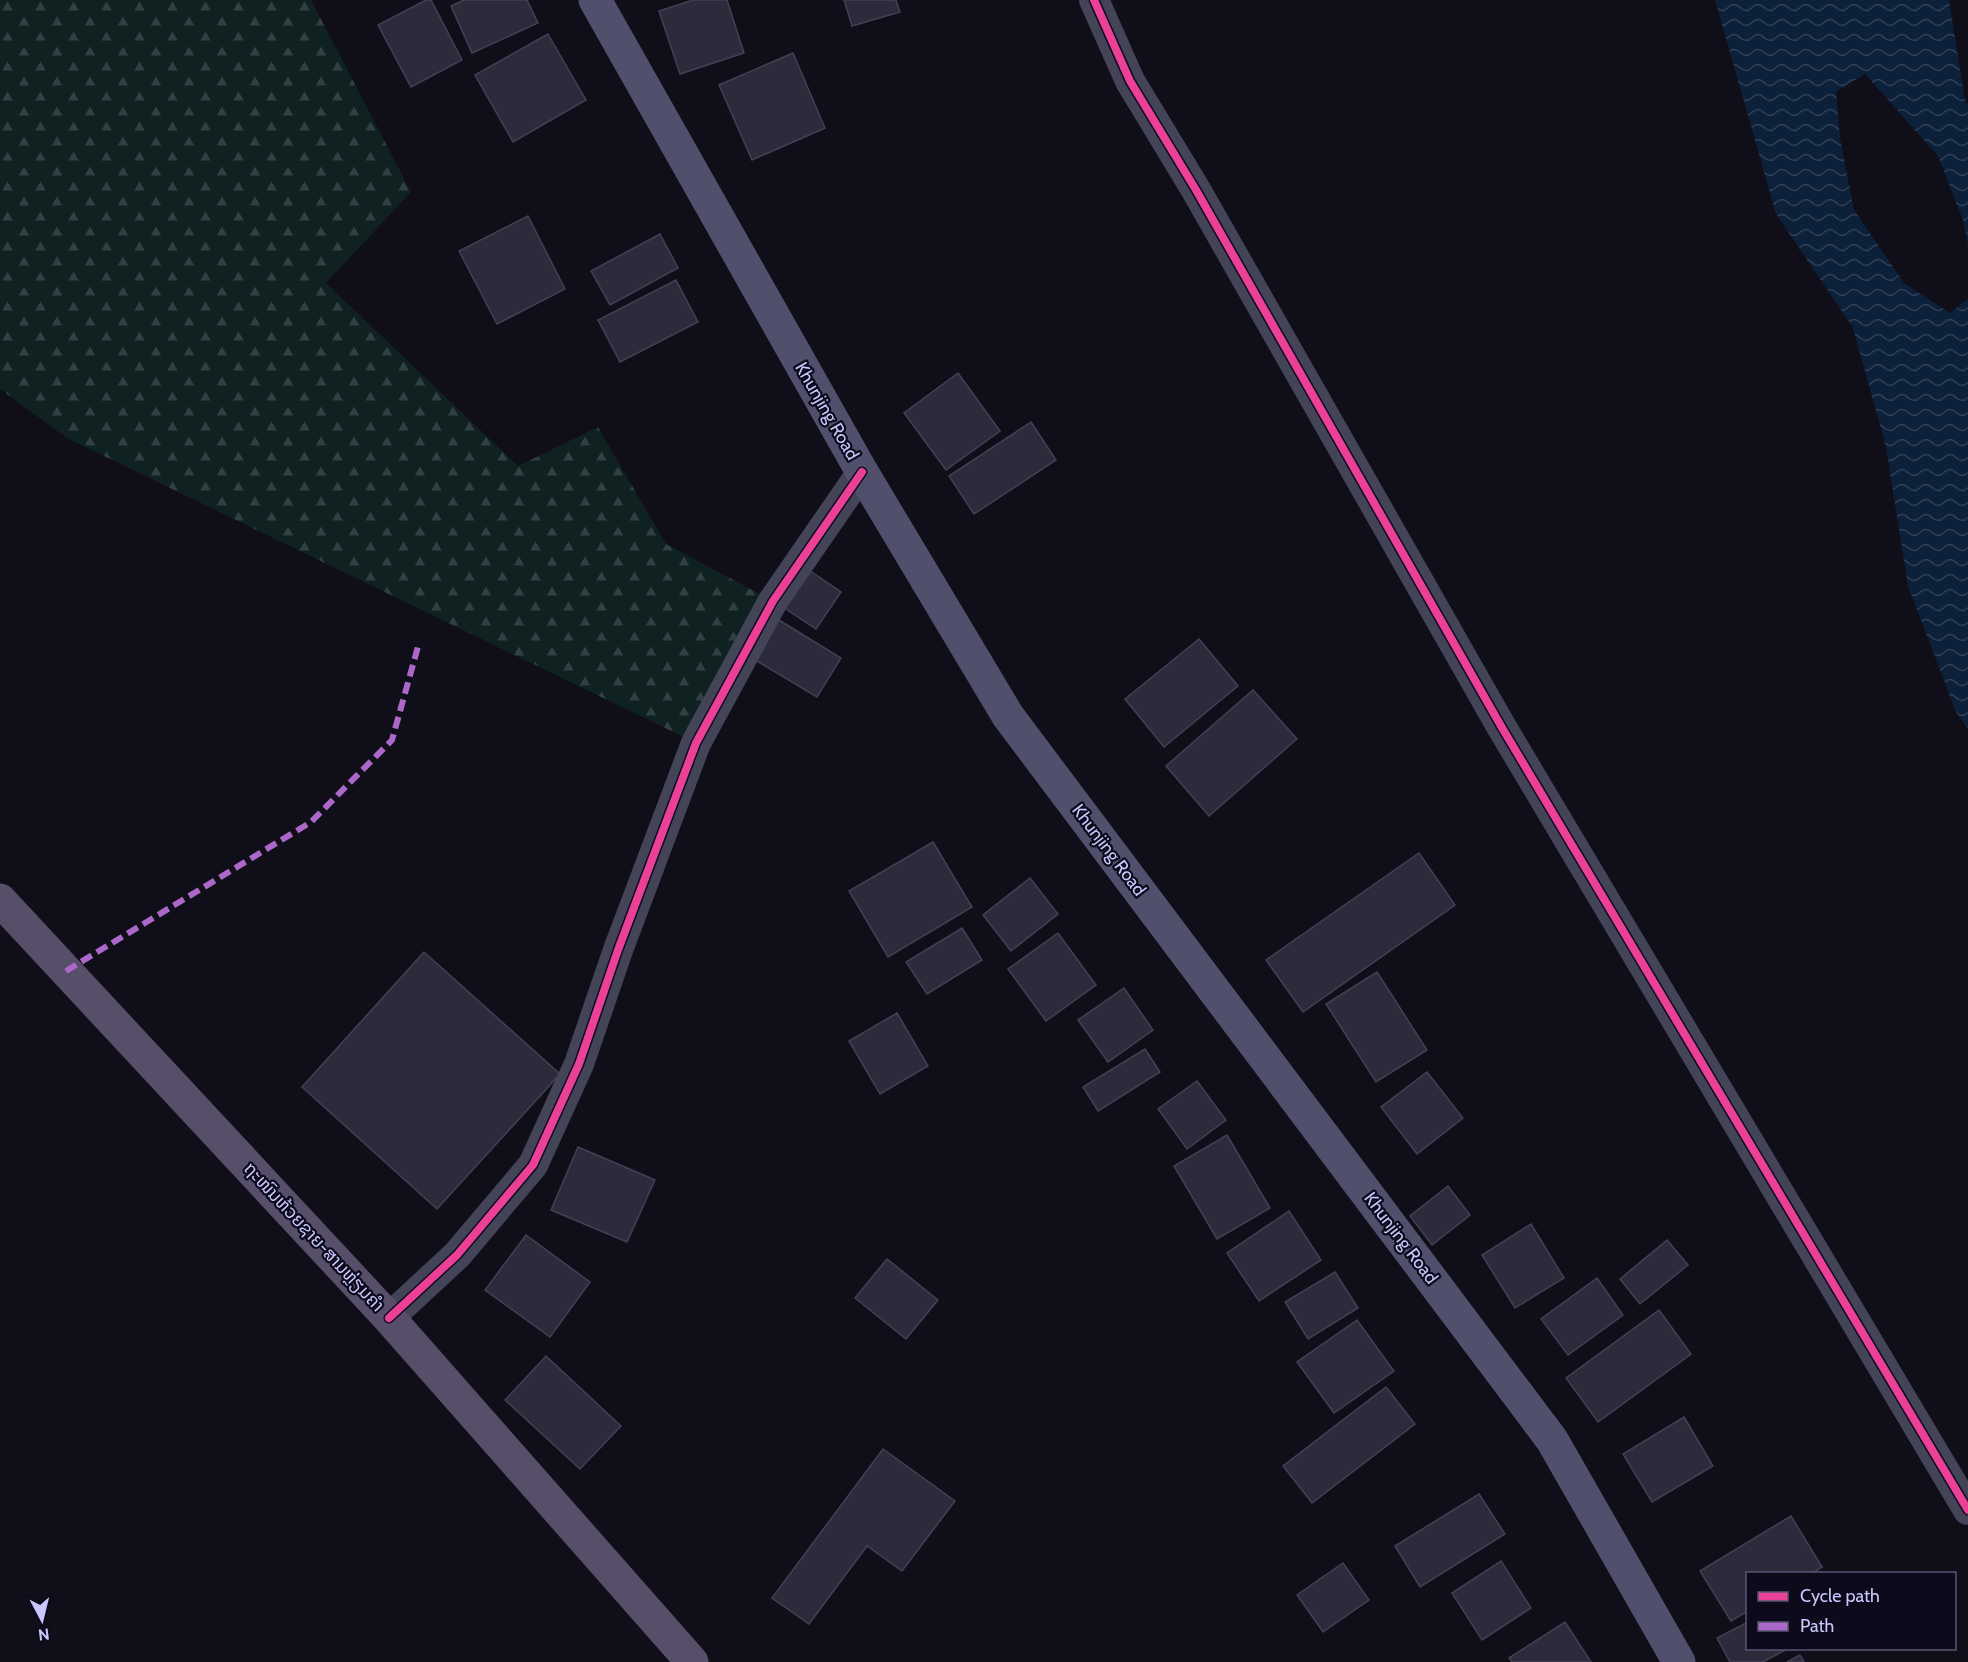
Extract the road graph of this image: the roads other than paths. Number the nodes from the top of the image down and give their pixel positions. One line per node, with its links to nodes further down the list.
1 (595, 0): 3 (main road, Khunjing Road)
2 (1094, 0): 6 (street)
3 (862, 472): 5 (street); 8 (main road, Khunjing Road)
4 (0, 900): 5 (main road, ຖະໜົນຫ້ວຍຊາຍ-ສາມຫຼ່ຽມຄຳ)
5 (389, 1318): 7 (main road, ຖະໜົນຫ້ວຍຊາຍ-ສາມຫຼ່ຽມຄຳ)
6 (1968, 1510)
7 (692, 1662)
8 (1679, 1662)

